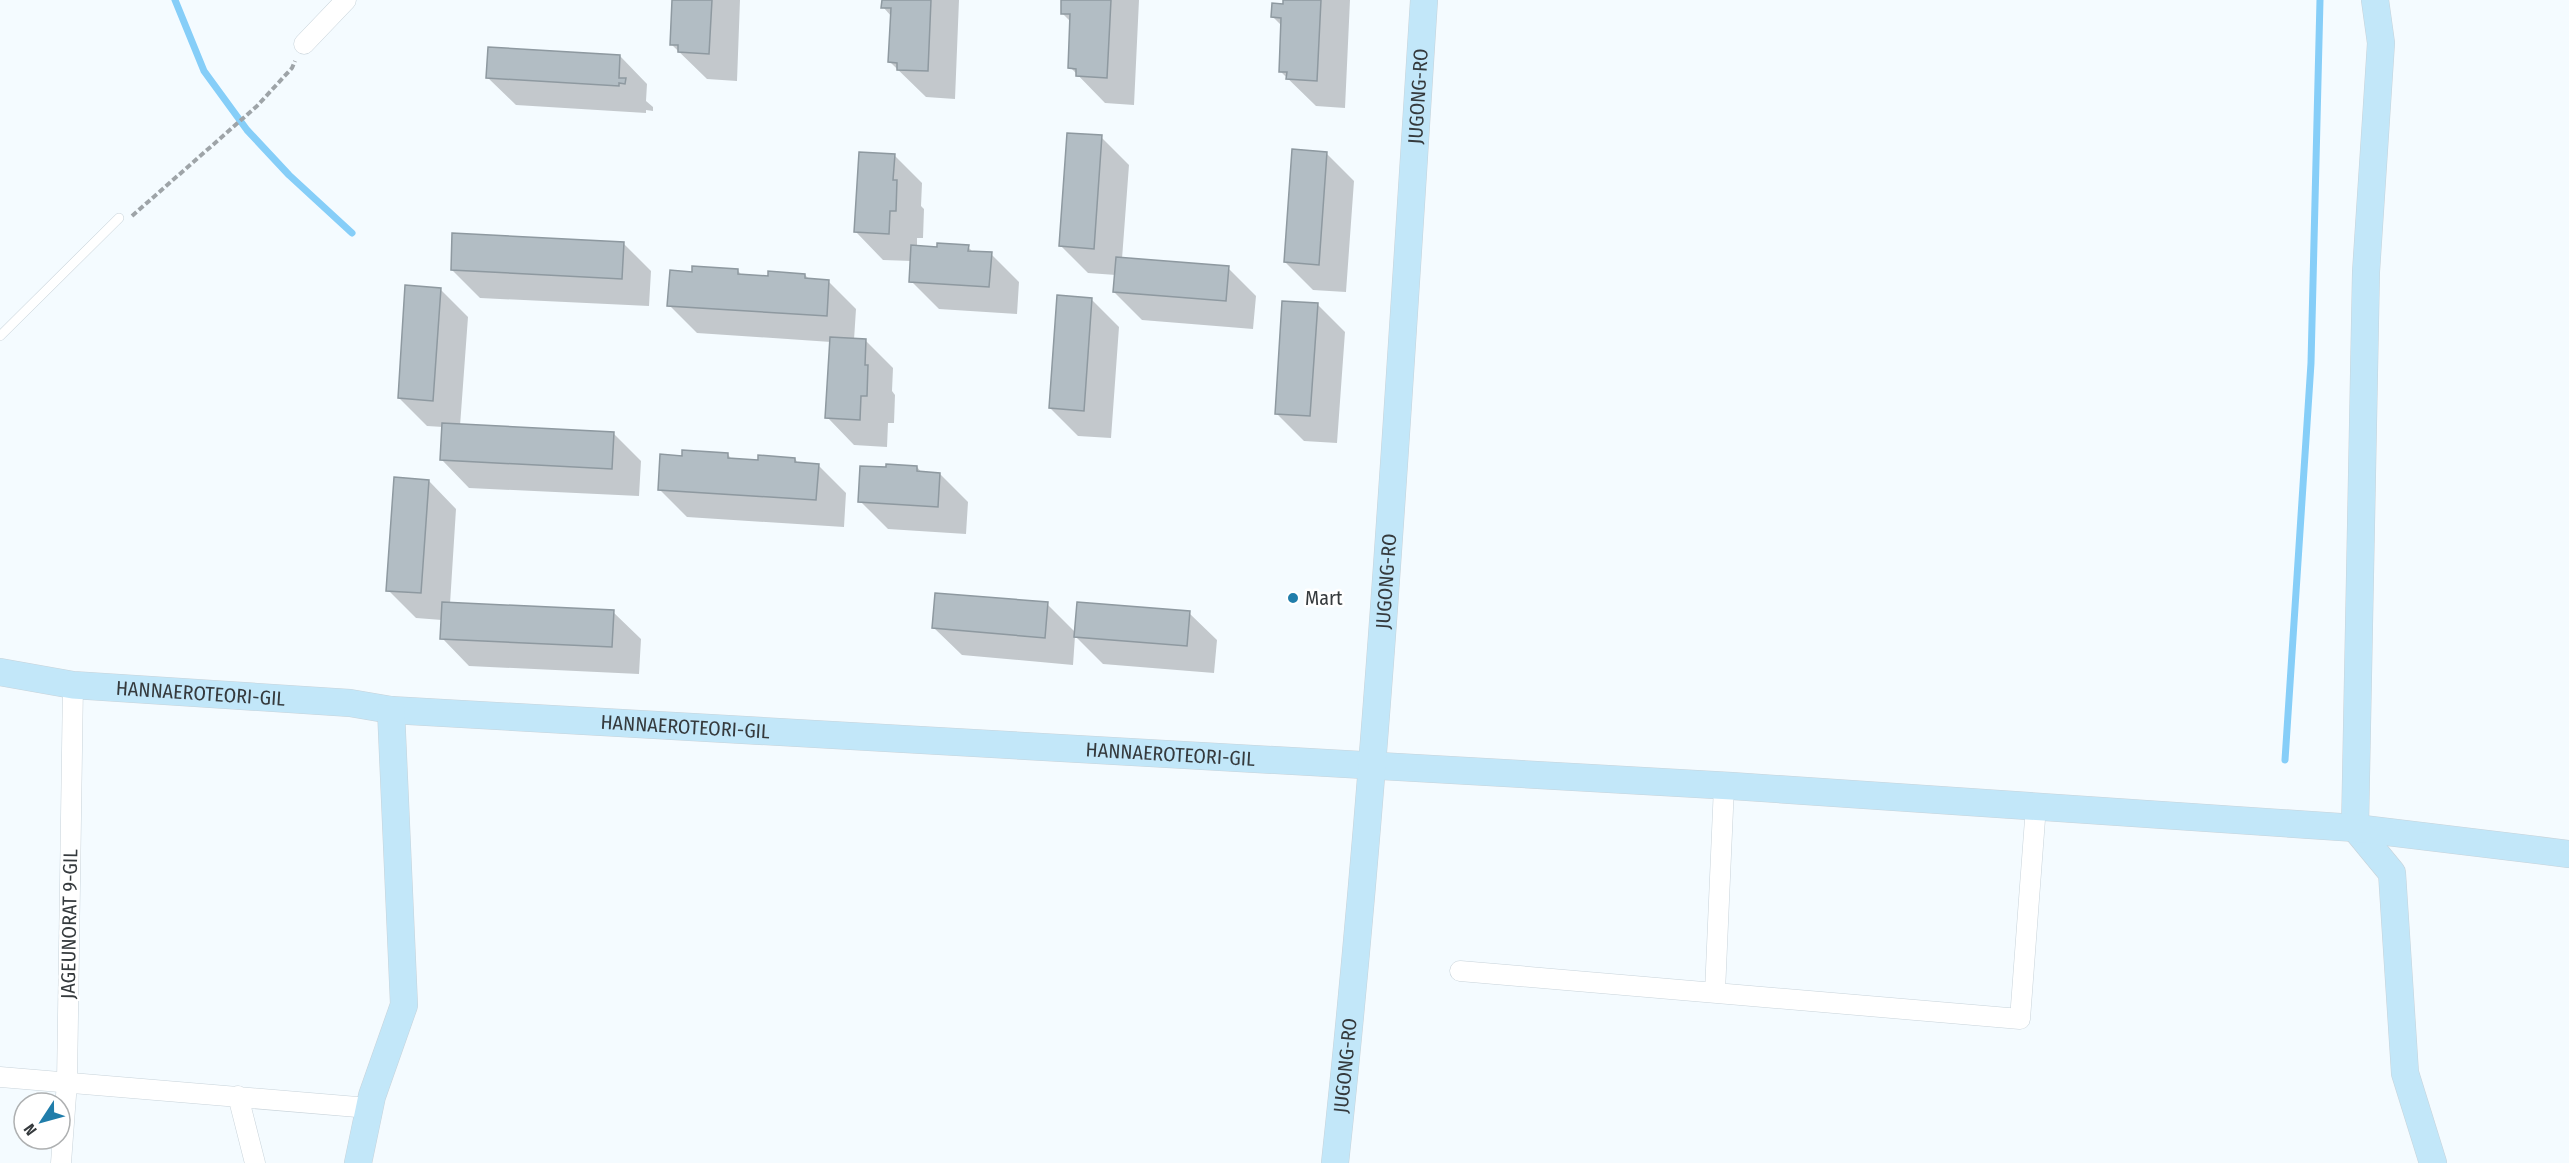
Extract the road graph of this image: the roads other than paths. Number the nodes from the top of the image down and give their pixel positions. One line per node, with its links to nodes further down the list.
1 (346, 0): 4 (street)
2 (1424, 0): 10 (street, JUGONG-RO)
3 (2375, 0): 13 (street)
4 (304, 44)
5 (119, 218): 6 (lane)
6 (0, 336)
7 (0, 672): 8 (street, HANNAEROTEORI-GIL)
8 (73, 684): 9 (street, HANNAEROTEORI-GIL); 18 (street, JAGEUNORAT 9-GIL)
9 (391, 710): 10 (street, HANNAEROTEORI-GIL); 20 (street)
10 (1373, 767): 11 (street, HANNAEROTEORI-GIL); 24 (street, JUGONG-RO)
11 (1724, 786): 12 (street, HANNAEROTEORI-GIL); 16 (street)
12 (2036, 806): 13 (street, HANNAEROTEORI-GIL); 16 (street)
13 (2355, 828): 14 (street, HANNAEROTEORI-GIL); 25 (street)
14 (2569, 854)
15 (1460, 971): 16 (street)
16 (1715, 992)
17 (0, 1077): 18 (street)
18 (67, 1082): 19 (street); 21 (street, JAGEUNORAT 9-GIL)
19 (238, 1096): 20 (street); 22 (street)
20 (369, 1108): 23 (street)
21 (61, 1163)
22 (255, 1163)
23 (358, 1163)
24 (1335, 1163)
25 (2433, 1163)

